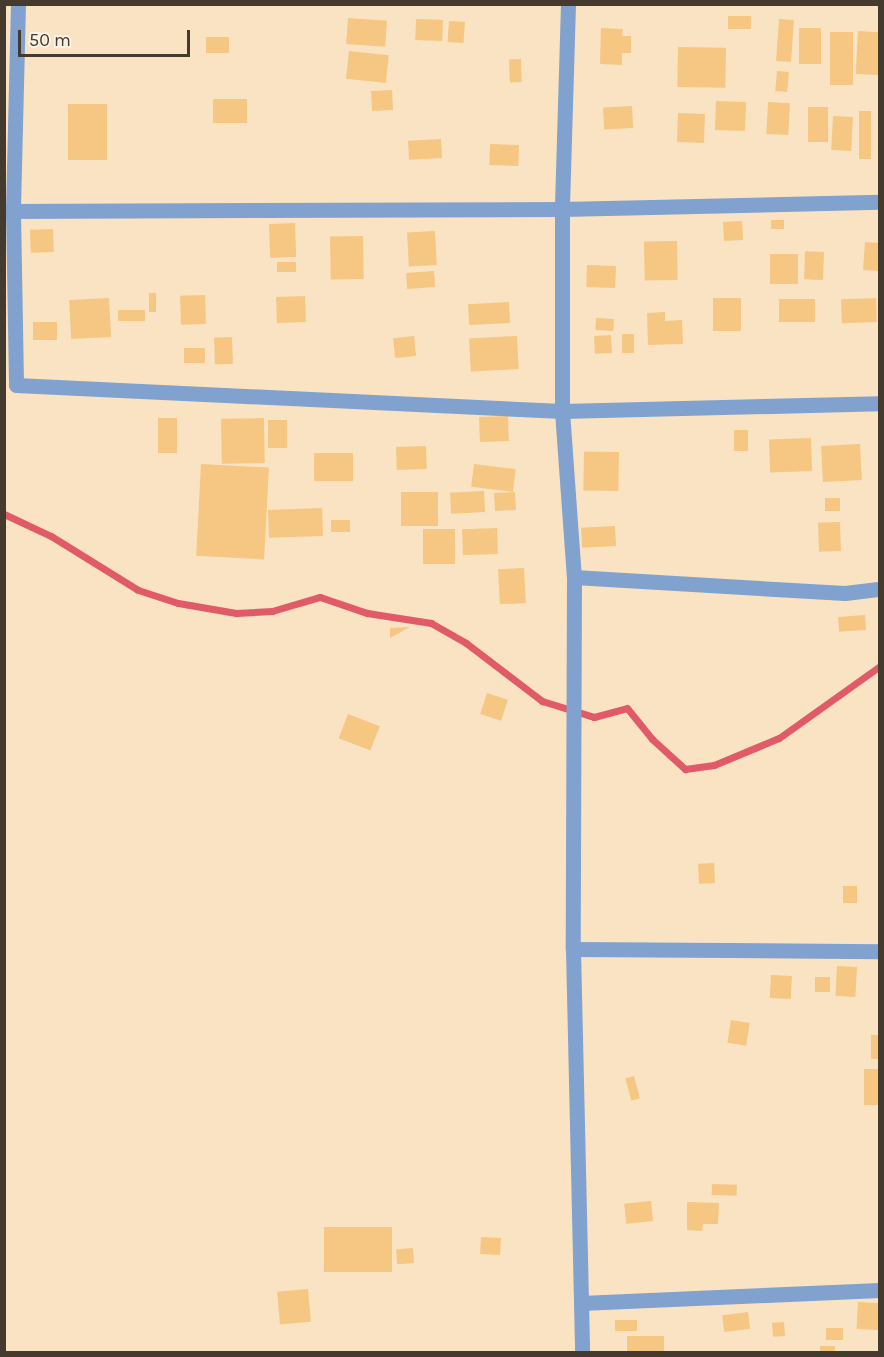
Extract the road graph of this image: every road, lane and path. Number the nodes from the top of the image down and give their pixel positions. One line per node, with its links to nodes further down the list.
1 (18, 4): 5 (street)
2 (568, 4): 4 (street)
3 (879, 202): 4 (street)
4 (562, 209): 5 (street); 7 (street)
5 (9, 211): 7 (street)
6 (879, 403): 7 (street)
7 (562, 411): 8 (street)
8 (574, 578): 9 (street); 10 (street)
9 (879, 589)
10 (573, 949): 11 (street); 13 (street)
11 (879, 951)
12 (879, 1290): 13 (street)
13 (581, 1303): 14 (street)
14 (582, 1353)

